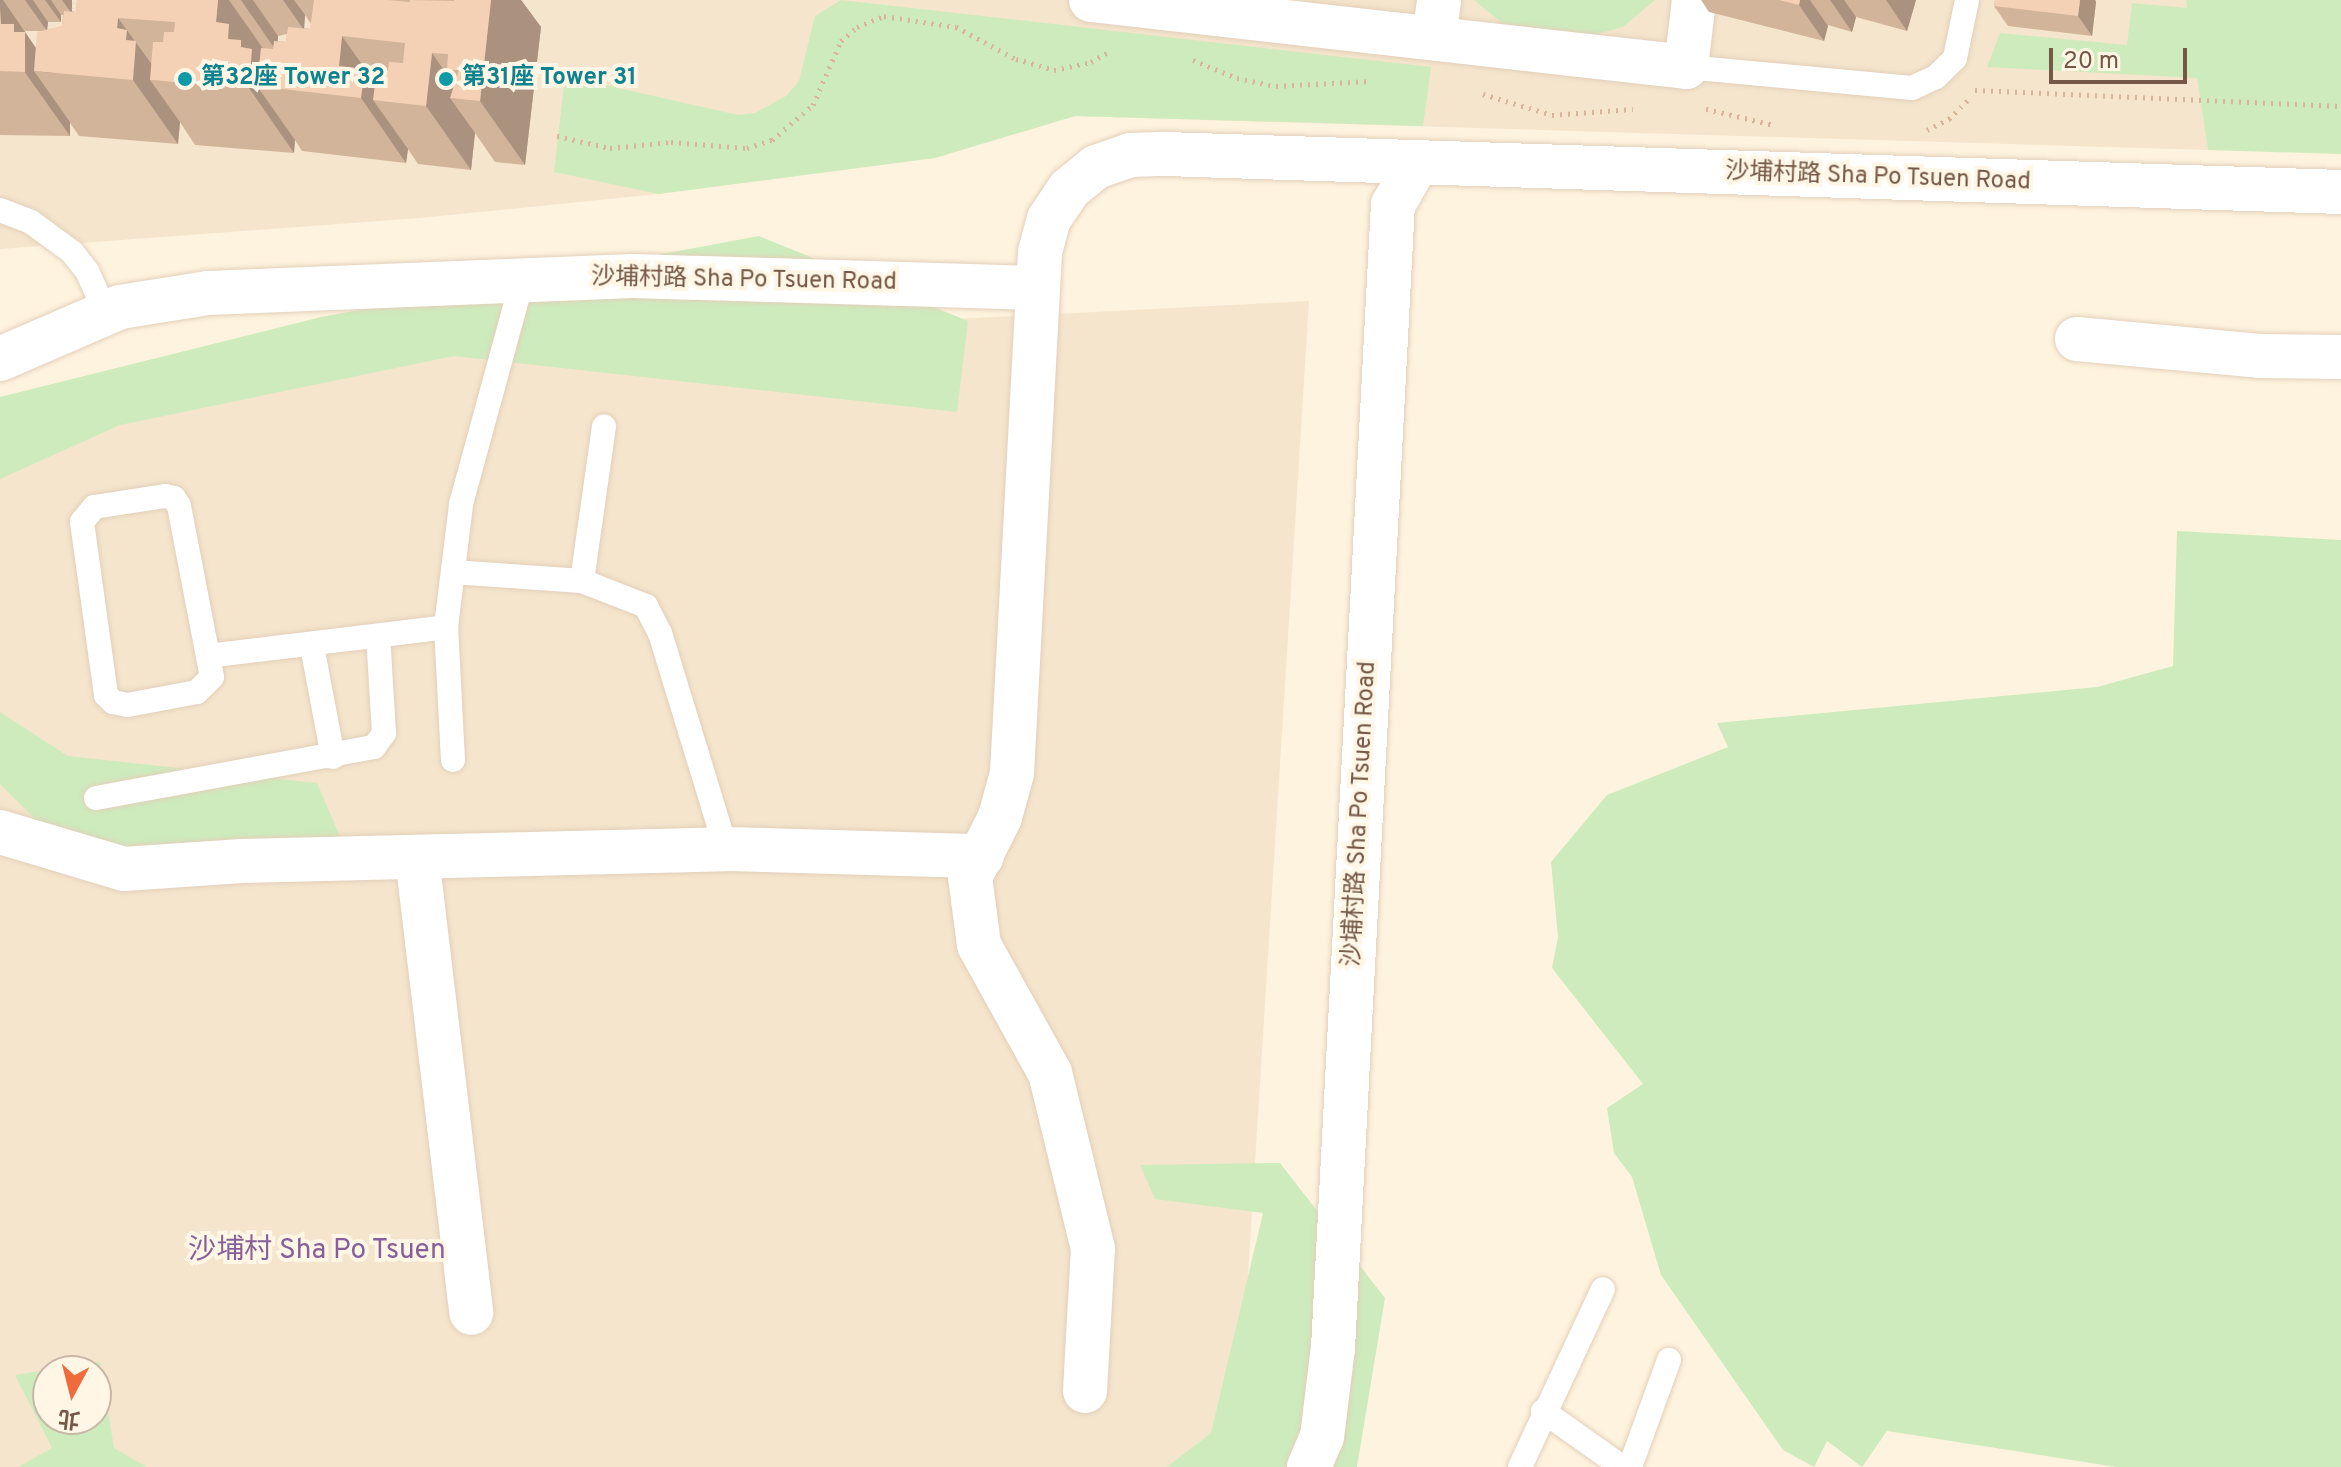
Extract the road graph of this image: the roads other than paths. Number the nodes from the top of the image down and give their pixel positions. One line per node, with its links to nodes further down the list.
1 (1091, 0): 4 (street)
2 (1694, 0): 5 (street)
3 (1967, 0): 5 (lane)
4 (1437, 18): 5 (street)
5 (1690, 87)
6 (1416, 165): 7 (street, 沙埔村路 Sha Po Tsuen Road); 10 (street, 沙埔村路 Sha Po Tsuen Road); 34 (street, 沙埔村路 Sha Po Tsuen Road)
7 (2341, 192)
8 (0, 210): 11 (lane)
9 (522, 281): 10 (street, 沙埔村路 Sha Po Tsuen Road); 11 (street, 沙埔村路 Sha Po Tsuen Road); 16 (lane)
10 (1037, 288): 27 (street)
11 (106, 313): 14 (street, 沙埔村路 Sha Po Tsuen Road)
12 (2077, 339): 13 (street)
13 (2341, 357)
14 (0, 359)
15 (604, 427): 17 (lane)
16 (453, 572): 17 (lane); 18 (lane)
17 (582, 581): 26 (lane)
18 (446, 627): 19 (lane); 23 (lane)
19 (378, 636): 20 (lane); 22 (lane)
20 (312, 646): 21 (lane); 22 (lane)
21 (208, 656): 21 (lane)
22 (333, 757): 24 (lane)
23 (453, 760)
24 (96, 798)
25 (0, 832): 28 (street)
26 (726, 849): 27 (street); 28 (street)
27 (982, 856): 32 (street)
28 (417, 857): 30 (street)
29 (1603, 1289): 33 (lane)
30 (471, 1313)
31 (1669, 1360): 37 (lane)
32 (1085, 1391)
33 (1543, 1411): 35 (lane); 36 (lane)
34 (1309, 1467)
35 (1520, 1467)
36 (1622, 1467)
37 (1630, 1467)

